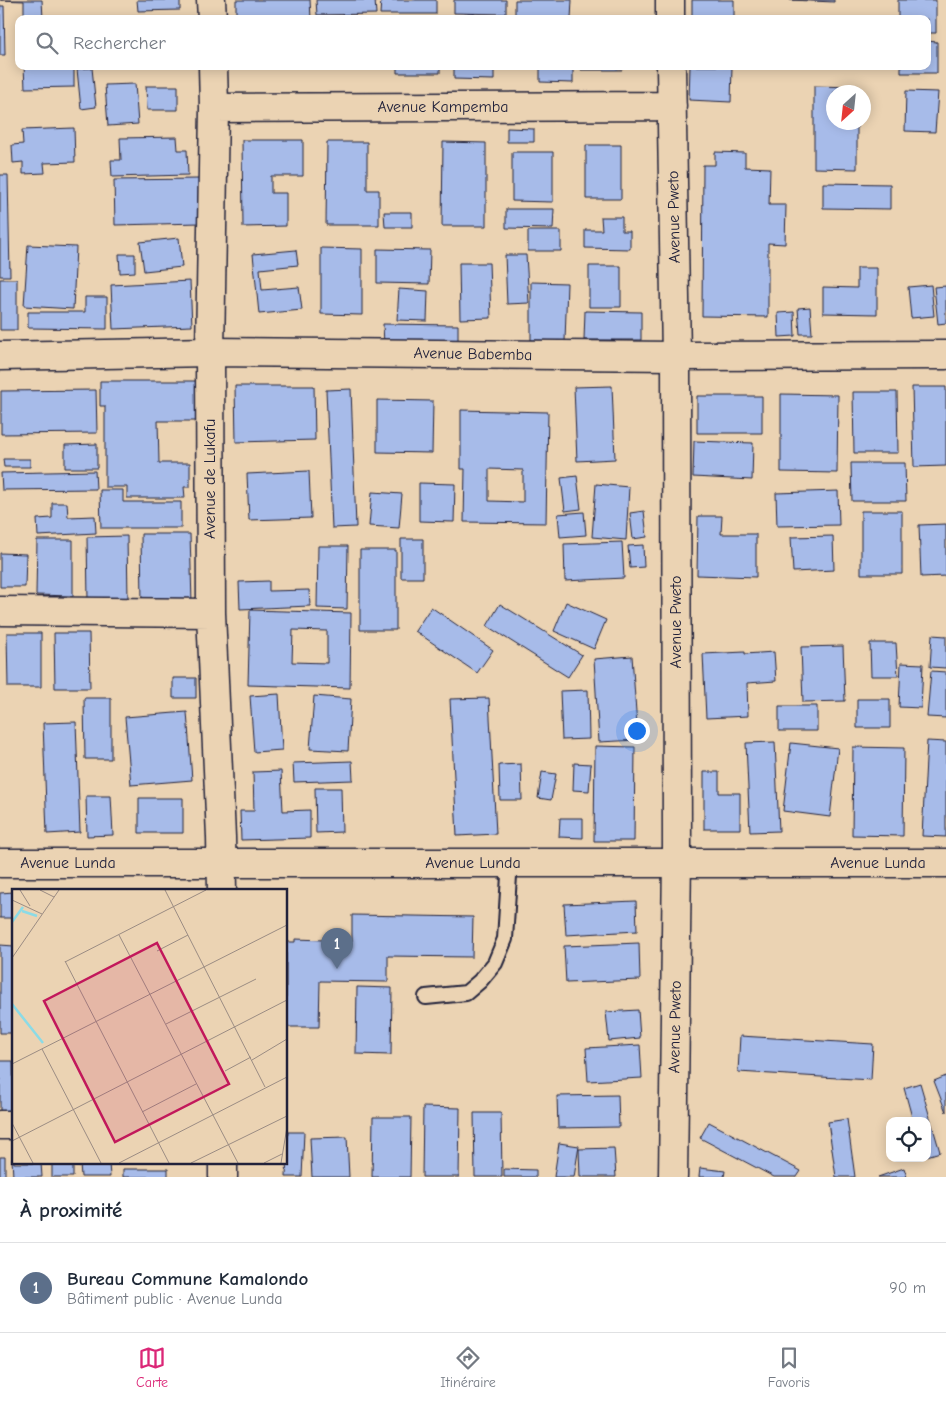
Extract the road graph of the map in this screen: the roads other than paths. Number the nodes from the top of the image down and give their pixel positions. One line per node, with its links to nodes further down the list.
1 (211, 0): 3 (street)
2 (670, 0): 4 (street)
3 (212, 15)
4 (670, 15)
5 (212, 70): 8 (street, Avenue de Lukafu)
6 (671, 70): 7 (street, Avenue Pweto)
7 (672, 106): 8 (street, Avenue Kampemba); 12 (street, Avenue Pweto)
8 (214, 108): 9 (street, Avenue de Lukafu)
9 (210, 352): 11 (street, Avenue Babemba); 12 (street, Avenue Babemba); 14 (street, Avenue de Lukafu)
10 (946, 355): 12 (street, Avenue Babemba)
11 (0, 356)
12 (676, 356): 17 (street, Avenue Pweto)
13 (0, 611): 14 (street)
14 (211, 613): 19 (street, Avenue de Lukafu)
15 (510, 858): 17 (street, Avenue Lunda); 19 (street, Avenue Lunda); 21 (lane)
16 (0, 863): 19 (street, Avenue Lunda)
17 (676, 863): 18 (street, Avenue Lunda); 24 (street, Avenue Pweto)
18 (946, 863)
19 (222, 864): 20 (street, Avenue de Lukafu)
20 (222, 889)
21 (426, 997)
22 (223, 1164): 23 (street)
23 (224, 1177)
24 (673, 1177)

